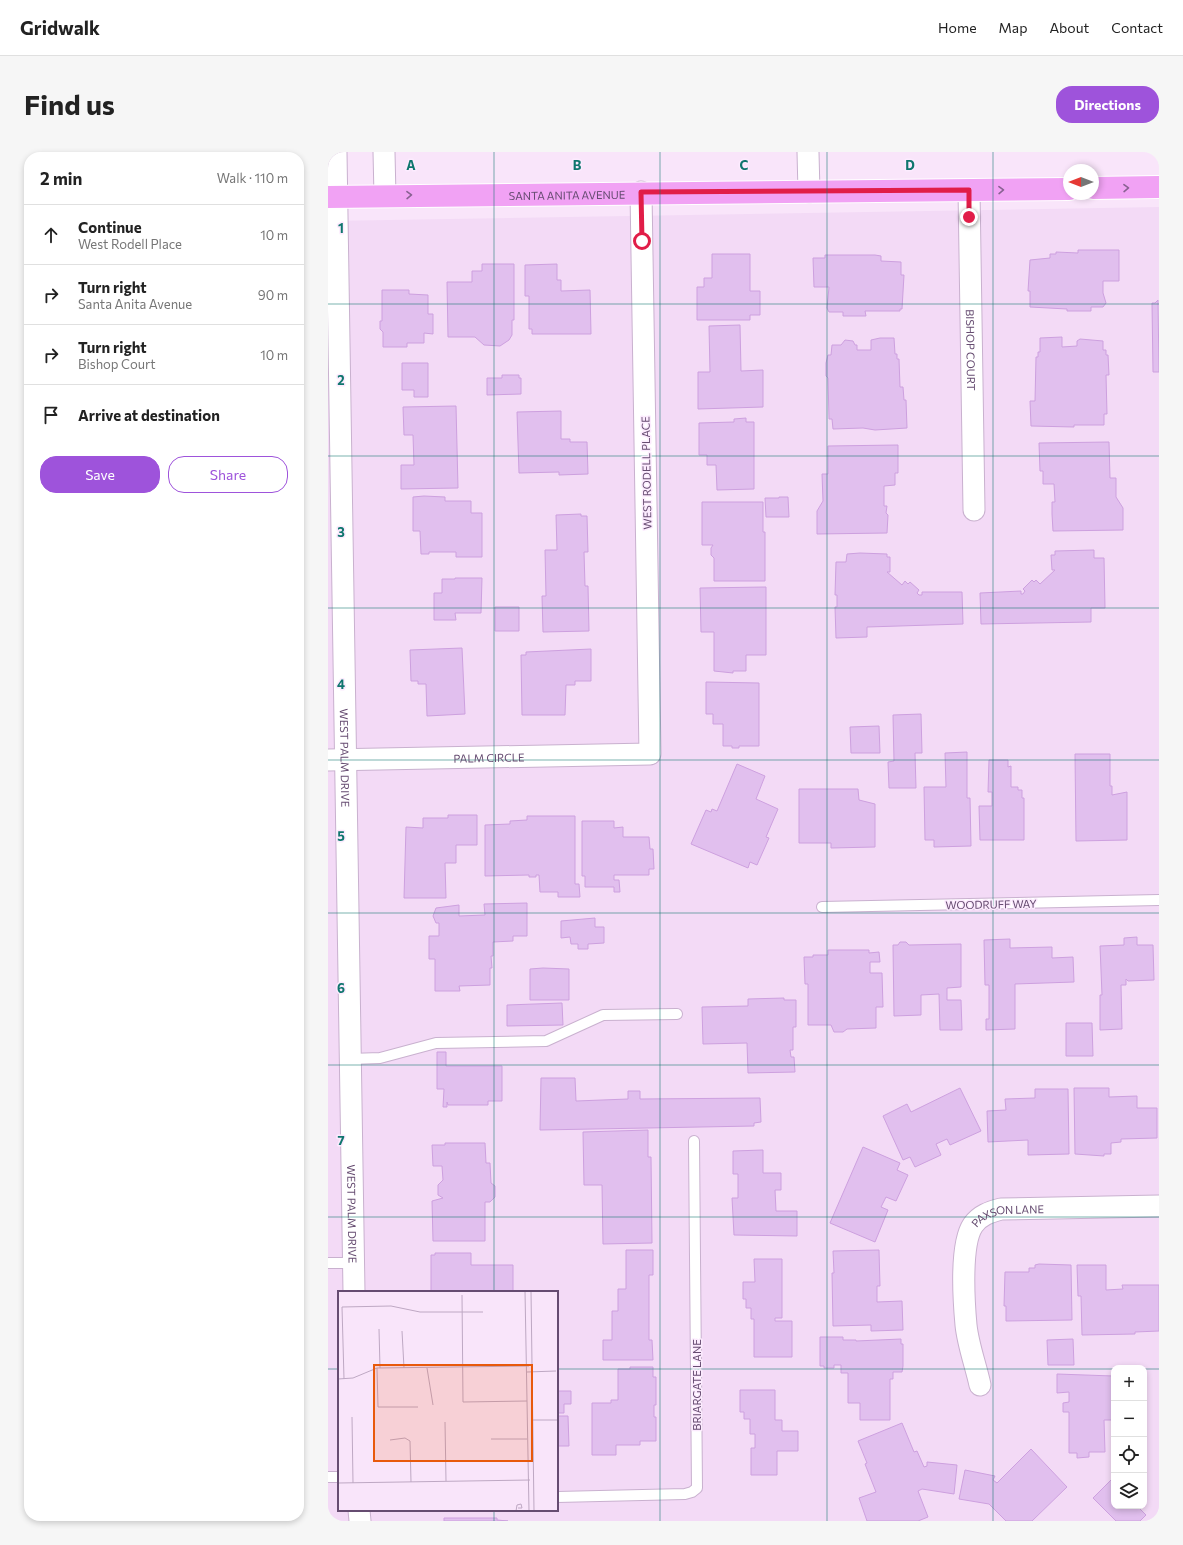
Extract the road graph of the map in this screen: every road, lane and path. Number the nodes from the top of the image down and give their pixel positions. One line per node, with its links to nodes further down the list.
1 (336, 152): 11 (street, WEST PALM DRIVE)
2 (384, 152): 10 (street)
3 (808, 152): 9 (street)
4 (1159, 187): 5 (main road, one-way to 4)
5 (1099, 188)
6 (1063, 189): 7 (main road, SANTA ANITA AVENUE, one-way to 6)
7 (969, 190): 9 (main road, SANTA ANITA AVENUE); 12 (street, BISHOP COURT)
8 (641, 192): 9 (main road, SANTA ANITA AVENUE); 10 (main road, SANTA ANITA AVENUE, one-way to 8); 13 (street, WEST RODELL PLACE)
9 (809, 192)
10 (385, 196): 11 (main road, SANTA ANITA AVENUE)
11 (332, 197): 14 (street, WEST PALM DRIVE)
12 (974, 510)
13 (650, 754): 14 (street, PALM CIRCLE)
14 (337, 760): 18 (street, WEST PALM DRIVE)
15 (1159, 900): 16 (lane, WOODRUFF WAY)
16 (822, 907)
17 (677, 1014): 18 (lane)
18 (350, 1059): 22 (street, WEST PALM DRIVE)
19 (694, 1141): 27 (lane, BRIARGATE LANE)
20 (1159, 1206): 24 (street, PAXSON LANE)
21 (328, 1263): 22 (lane)
22 (353, 1263): 23 (street, WEST PALM DRIVE)
23 (354, 1291)
24 (980, 1385)
25 (338, 1476): 26 (lane)
26 (328, 1477)
27 (558, 1497)
28 (359, 1511): 29 (street)
29 (360, 1521)

